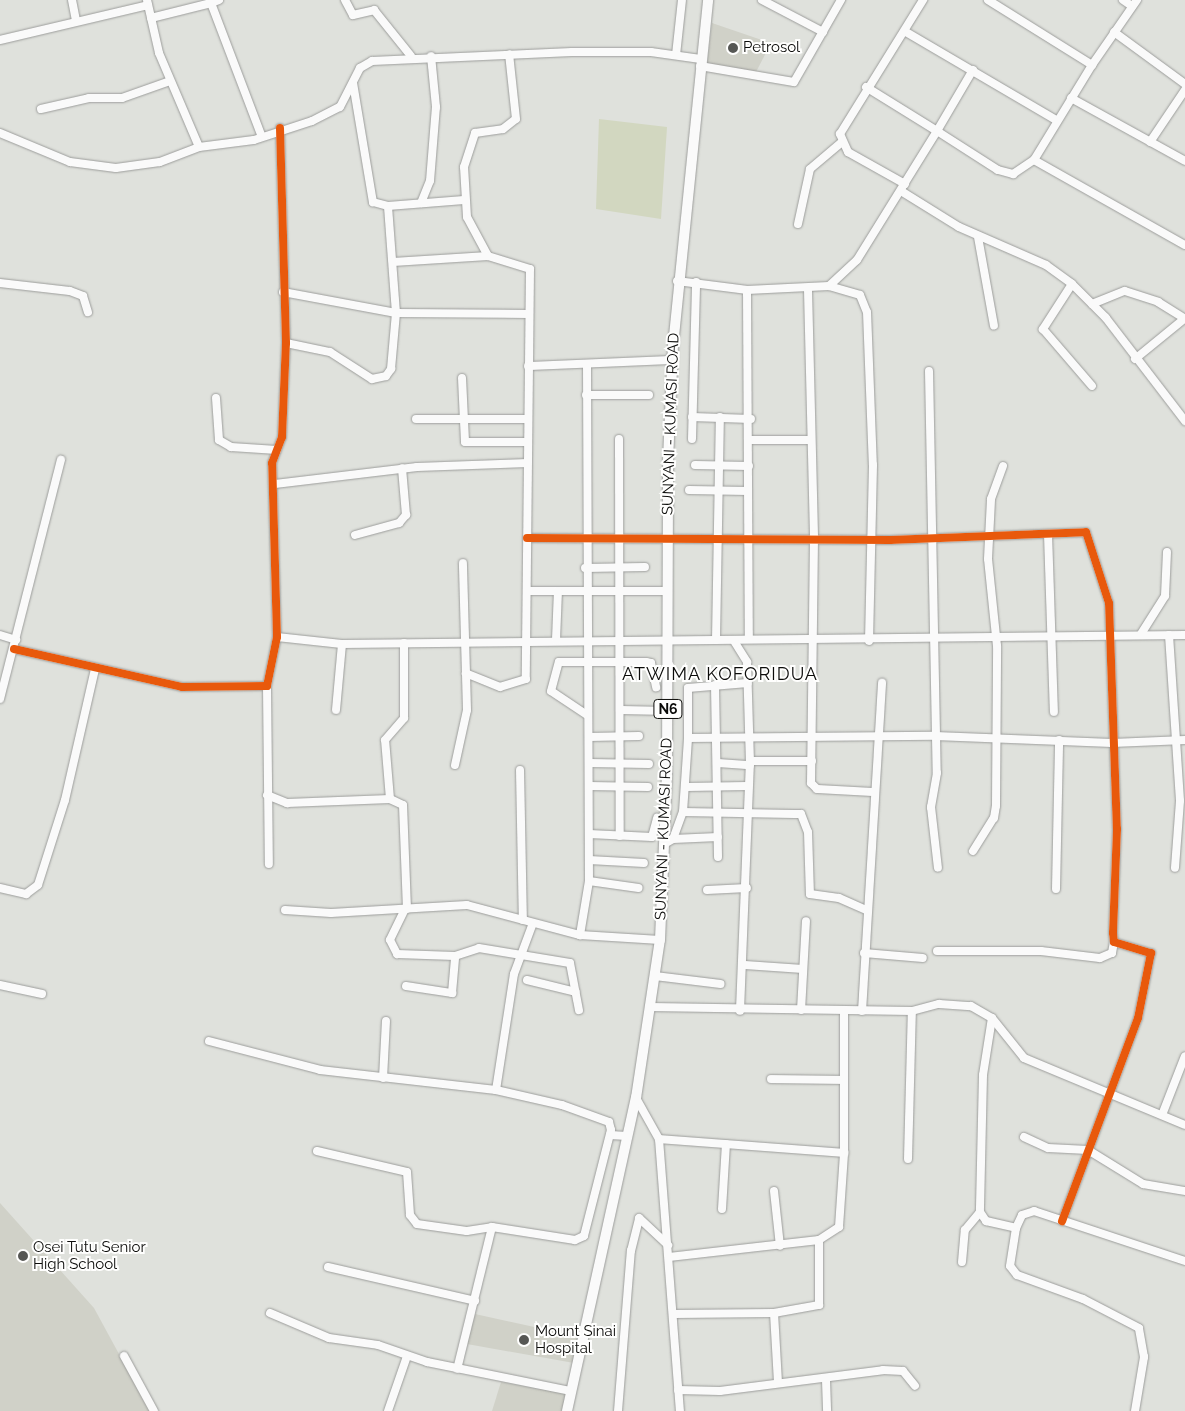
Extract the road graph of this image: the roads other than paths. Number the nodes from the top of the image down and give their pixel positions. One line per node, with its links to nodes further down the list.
1 (72, 0): 15 (street)
2 (219, 0): 12 (street)
3 (345, 0): 22 (street)
4 (682, 0): 21 (street)
5 (708, 0): 24 (main road, SUNYANI - KUMASI ROAD / N6)
6 (762, 0): 16 (street)
7 (841, 0): 16 (street)
8 (923, 0): 17 (street)
9 (988, 0): 25 (street)
10 (1123, 0): 13 (street)
11 (148, 2): 14 (street); 15 (street)
12 (211, 3): 14 (street); 38 (street)
13 (1135, 3): 18 (street)
14 (150, 18): 27 (street)
15 (76, 20): 19 (street)
16 (823, 32): 24 (street)
17 (906, 32): 26 (street); 30 (street)
18 (1114, 32): 25 (street); 29 (street)
19 (0, 40)
20 (509, 54): 21 (street); 23 (street); 45 (street)
21 (676, 55): 24 (street)
22 (411, 56): 23 (street); 28 (street)
23 (431, 56): 46 (street)
24 (701, 62): 53 (main road, SUNYANI - KUMASI ROAD / N6)
25 (1092, 65): 32 (street)
26 (973, 70): 34 (street); 36 (street)
27 (170, 81): 33 (street); 41 (street)
28 (353, 83): 35 (street); 47 (street)
29 (1185, 84)
30 (866, 88): 36 (street); 39 (street)
31 (1185, 90): 40 (street)
32 (1071, 98): 34 (street); 40 (street)
33 (41, 109)
34 (1056, 120): 42 (street)
35 (280, 128): 38 (street); 60 (street)
36 (937, 131): 42 (street); 44 (street)
37 (0, 133): 41 (street)
38 (262, 137): 41 (street)
39 (842, 142): 44 (street); 48 (street)
40 (1150, 142): 43 (street)
41 (198, 147)
42 (1034, 160): 50 (street)
43 (1185, 161)
44 (903, 187): 49 (street); 57 (street)
45 (464, 200): 46 (street); 51 (street)
46 (421, 203): 47 (street)
47 (388, 206): 52 (street)
48 (798, 224)
49 (978, 237): 56 (street); 66 (street)
50 (1185, 245)
51 (488, 256): 52 (street); 64 (street)
52 (393, 262): 63 (street)
53 (677, 280): 54 (street); 69 (main road, SUNYANI - KUMASI ROAD / N6)
54 (696, 282): 58 (street); 78 (street)
55 (0, 283): 62 (street)
56 (1072, 284): 61 (street); 74 (street)
57 (830, 286): 59 (street); 112 (street)
58 (747, 290): 59 (street); 83 (street)
59 (808, 290): 88 (street)
60 (283, 292): 63 (street); 67 (street)
61 (1092, 304): 65 (street); 68 (street)
62 (88, 312)
63 (396, 313): 64 (street); 67 (street)
64 (529, 314): 71 (street)
65 (1184, 319): 68 (street)
66 (994, 326)
67 (286, 343): 90 (street)
68 (1135, 359): 84 (street)
69 (672, 360): 70 (street); 108 (main road, SUNYANI - KUMASI ROAD / N6)
70 (587, 364): 71 (street); 76 (street)
71 (528, 366): 82 (street)
72 (929, 371): 113 (street)
73 (462, 378): 81 (street)
74 (1092, 386)
75 (649, 394): 76 (street)
76 (586, 395): 105 (street)
77 (216, 398): 90 (street)
78 (692, 417): 79 (street); 86 (street)
79 (720, 417): 83 (street); 96 (street)
80 (416, 419): 81 (street)
81 (463, 419): 82 (street); 89 (street)
82 (528, 419): 89 (street)
83 (751, 419): 87 (street)
84 (1185, 421)
85 (619, 439): 106 (street)
86 (692, 439)
87 (750, 440): 88 (street); 94 (street)
88 (811, 440): 111 (street)
89 (528, 442): 92 (street)
90 (278, 450): 98 (street)
91 (61, 460): 137 (street)
92 (528, 463): 97 (street); 107 (street)
93 (695, 465): 96 (street)
94 (749, 466): 96 (street); 101 (street)
95 (1003, 466): 102 (street)
96 (718, 467): 100 (street)
97 (402, 468): 98 (street); 104 (street)
98 (275, 484): 130 (street)
99 (689, 490): 100 (street)
100 (718, 490): 101 (street); 109 (street)
101 (748, 491): 110 (street)
102 (989, 533): 103 (street); 113 (street); 132 (street)
103 (1048, 534): 126 (street); 129 (street)
104 (355, 535)
105 (585, 537): 106 (street); 107 (street); 118 (street)
106 (620, 537): 108 (street); 116 (street)
107 (527, 538): 119 (street)
108 (668, 538): 109 (street); 123 (main road, SUNYANI - KUMASI ROAD / N6)
109 (716, 538): 110 (street); 142 (street)
110 (748, 538): 111 (street); 131 (street)
111 (814, 538): 112 (street); 134 (street)
112 (872, 538): 113 (street); 144 (street)
113 (933, 538): 136 (street)
114 (1167, 552): 124 (street)
115 (463, 563): 138 (street)
116 (620, 567): 117 (street); 118 (street); 122 (street)
117 (645, 567)
118 (585, 568): 121 (street)
119 (527, 591): 120 (street); 139 (street)
120 (558, 591): 121 (street); 140 (street)
121 (586, 591): 122 (street); 141 (street)
122 (620, 591): 123 (street); 135 (street)
123 (667, 591): 133 (main road, SUNYANI - KUMASI ROAD / N6)
124 (1141, 634): 127 (street); 129 (street)
125 (0, 635): 137 (street)
126 (1051, 635): 129 (street); 132 (street); 161 (street)
127 (1169, 635): 128 (street); 175 (street)
128 (1185, 635)
129 (1109, 636): 176 (street)
130 (277, 637): 146 (street); 155 (street)
131 (749, 637): 134 (street); 143 (street)
132 (995, 637): 136 (street); 170 (street)
133 (667, 638): 135 (street); 142 (street); 160 (main road, SUNYANI - KUMASI ROAD / N6)
134 (810, 638): 144 (street); 169 (street)
135 (621, 639): 141 (street); 149 (street)
136 (935, 639): 144 (street); 165 (street)
137 (16, 640): 147 (street)
138 (464, 640): 139 (street); 145 (street); 151 (street)
139 (525, 640): 140 (street); 151 (street)
140 (556, 640): 141 (street)
141 (588, 640): 148 (street)
142 (716, 640): 143 (street)
143 (734, 641): 152 (street)
144 (869, 641)
145 (404, 643): 146 (street); 193 (street)
146 (342, 644): 158 (street)
147 (14, 649): 150 (street); 157 (street)
148 (588, 662): 149 (street); 162 (street); 162 (street)
149 (621, 662): 156 (street); 159 (street)
150 (95, 669): 155 (street); 210 (street)
151 (466, 673): 183 (street)
152 (748, 683): 154 (street); 172 (street)
153 (882, 683): 167 (street)
154 (715, 685): 168 (street); 171 (street)
155 (267, 686): 192 (street)
156 (656, 687)
157 (0, 699)
158 (336, 710)
159 (620, 710): 160 (street); 163 (street)
160 (668, 711): 201 (main road, SUNYANI - KUMASI ROAD / N6)
161 (1054, 712)
162 (587, 715): 166 (street)
163 (620, 736): 164 (street); 166 (street); 181 (street)
164 (639, 736)
165 (935, 736): 167 (street); 170 (street); 207 (street)
166 (589, 737): 180 (street)
167 (876, 737): 169 (street); 191 (street)
168 (688, 738): 171 (street); 188 (street)
169 (812, 738): 172 (street); 177 (street)
170 (995, 738): 173 (street); 202 (street)
171 (718, 739): 172 (street); 178 (street)
172 (748, 739): 179 (street)
173 (1059, 740): 176 (street); 213 (street)
174 (1185, 740): 175 (street)
175 (1174, 741): 176 (street); 208 (street)
176 (1112, 743): 223 (street)
177 (812, 760): 179 (street); 191 (street)
178 (718, 763): 179 (street); 189 (street)
179 (750, 763): 186 (street)
180 (589, 764): 181 (street); 185 (street)
181 (620, 764): 182 (street); 187 (street)
182 (649, 764)
183 (455, 765)
184 (520, 770): 218 (street)
185 (589, 786): 187 (street); 198 (street)
186 (747, 786): 189 (street); 194 (street)
187 (620, 787): 190 (street); 199 (street)
188 (687, 787): 189 (street); 195 (street)
189 (718, 787): 196 (street)
190 (648, 788)
191 (873, 792): 217 (street)
192 (267, 795): 193 (street); 206 (street)
193 (390, 799): 216 (street)
194 (747, 810): 196 (street); 212 (street); 217 (street)
195 (682, 812): 196 (street); 201 (street)
196 (718, 812): 200 (street)
197 (656, 818): 199 (street)
198 (589, 834): 199 (street); 204 (street)
199 (620, 836)
200 (718, 837): 201 (street); 203 (street)
201 (670, 841): 222 (main road, SUNYANI - KUMASI ROAD / N6)
202 (973, 851)
203 (718, 857)
204 (588, 860): 205 (street); 209 (street)
205 (644, 862)
206 (269, 864)
207 (938, 868)
208 (1175, 868)
209 (589, 881): 211 (street); 221 (street)
210 (0, 888)
211 (639, 888)
212 (747, 888): 214 (street); 229 (street)
213 (1056, 889)
214 (707, 890)
215 (285, 910): 216 (street)
216 (405, 910): 218 (street); 227 (street)
217 (866, 910): 226 (street)
218 (523, 920): 220 (street)
219 (806, 921): 230 (street)
220 (532, 923): 221 (street); 225 (street)
221 (580, 935): 222 (street)
222 (660, 940): 231 (main road, SUNYANI - KUMASI ROAD / N6)
223 (1114, 942): 224 (street); 253 (street)
224 (936, 951)
225 (521, 952): 227 (street); 236 (street); 252 (street)
226 (864, 953): 228 (street); 241 (street)
227 (455, 956): 235 (street)
228 (923, 958)
229 (745, 965): 230 (street); 242 (street)
230 (803, 969): 240 (street)
231 (655, 976): 233 (street); 238 (main road, SUNYANI - KUMASI ROAD / N6)
232 (527, 980): 236 (street)
233 (721, 984)
234 (0, 985): 237 (street)
235 (406, 986)
236 (576, 992): 239 (street)
237 (42, 994)
238 (650, 1007): 242 (street); 254 (main road, SUNYANI - KUMASI ROAD / N6)
239 (579, 1010)
240 (801, 1010): 242 (street); 243 (street)
241 (862, 1010): 243 (street); 244 (street)
242 (740, 1011)
243 (844, 1011): 251 (street)
244 (912, 1011): 245 (street); 265 (street)
245 (992, 1018): 253 (street); 269 (street)
246 (386, 1021): 249 (street)
247 (209, 1041): 249 (street)
248 (1185, 1056): 255 (street)
249 (383, 1078): 252 (street)
250 (771, 1079): 251 (street)
251 (844, 1080): 264 (street)
252 (496, 1090): 257 (street)
253 (1108, 1092): 255 (street); 263 (street)
254 (636, 1098): 258 (main road, SUNYANI - KUMASI ROAD / N6); 260 (street)
255 (1162, 1115): 256 (street)
256 (1185, 1125)
257 (610, 1135): 258 (street); 271 (street)
258 (627, 1136): 291 (main road, SUNYANI - KUMASI ROAD / N6)
259 (1024, 1137): 263 (street)
260 (659, 1139): 261 (street); 274 (street)
261 (726, 1144): 264 (street); 268 (street)
262 (317, 1150): 271 (street)
263 (1088, 1150): 267 (street); 270 (street)
264 (844, 1153): 273 (street)
265 (908, 1159)
266 (774, 1191): 275 (street)
267 (1185, 1191)
268 (722, 1209)
269 (980, 1212): 272 (street); 278 (street)
270 (1062, 1221): 272 (street); 277 (street)
271 (492, 1227): 280 (street)
272 (1016, 1228): 298 (street)
273 (819, 1240): 275 (street); 281 (street)
274 (668, 1245): 276 (street); 295 (street)
275 (780, 1246): 276 (street)
276 (669, 1257): 283 (street)
277 (1185, 1261)
278 (962, 1262)
279 (328, 1267): 280 (street)
280 (475, 1301): 286 (street)
281 (774, 1313): 283 (street); 288 (street)
282 (270, 1314): 285 (street)
283 (674, 1314): 290 (street)
284 (124, 1356): 292 (street)
285 (407, 1356): 286 (street); 293 (street)
286 (457, 1369): 291 (street)
287 (826, 1380): 288 (street); 289 (street); 297 (street)
288 (778, 1383): 290 (street)
289 (916, 1386)
290 (678, 1390): 296 (street)
291 (571, 1391): 294 (main road, SUNYANI - KUMASI ROAD / N6)
292 (154, 1411)
293 (388, 1411)
294 (567, 1411)
295 (618, 1411)
296 (680, 1411)
297 (827, 1411)
298 (1135, 1411)

